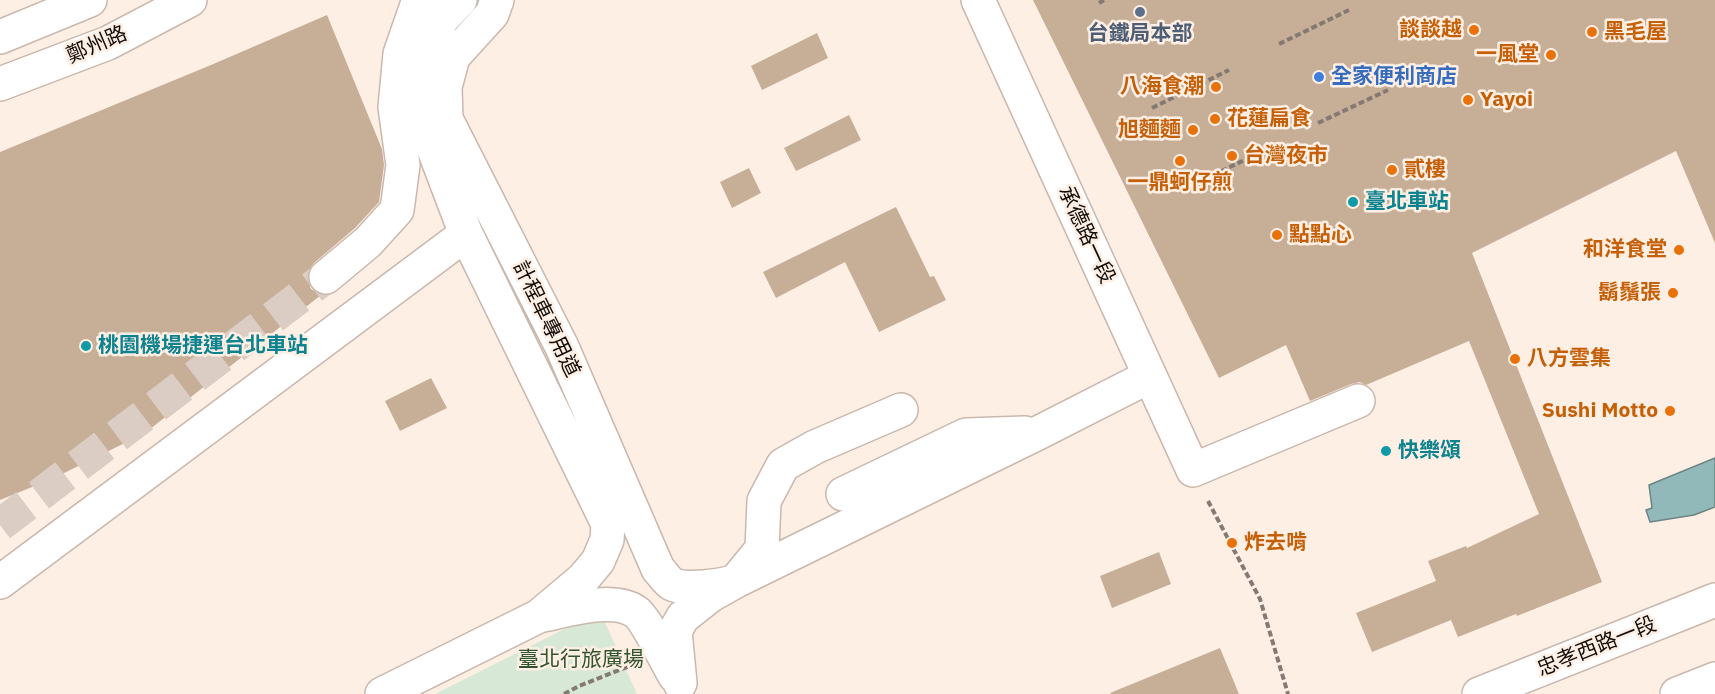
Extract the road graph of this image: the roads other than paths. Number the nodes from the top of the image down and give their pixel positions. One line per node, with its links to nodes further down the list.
1 (90, 0): 7 (main road)
2 (190, 0): 8 (main road, 鄭州路)
3 (423, 0): 10 (main road)
4 (460, 0): 9 (main road)
5 (497, 0): 16 (main road, 計程車專用道)
6 (978, 0): 11 (main road, 承德路一段)
7 (0, 37)
8 (0, 84)
9 (466, 234): 17 (main road); 19 (main road)
10 (326, 277)
11 (1150, 376): 12 (main road, 承德路一段); 14 (main road)
12 (1358, 401)
13 (901, 410): 16 (main road)
14 (1038, 433): 15 (main road); 16 (main road)
15 (843, 494)
16 (736, 581): 21 (main road)
17 (0, 582)
18 (1715, 600): 23 (main road, 忠孝西路一段)
19 (539, 616): 21 (main road); 22 (main road)
20 (1715, 679): 24 (main road)
21 (682, 688)
22 (382, 694)
23 (1479, 694)
24 (1677, 694)

